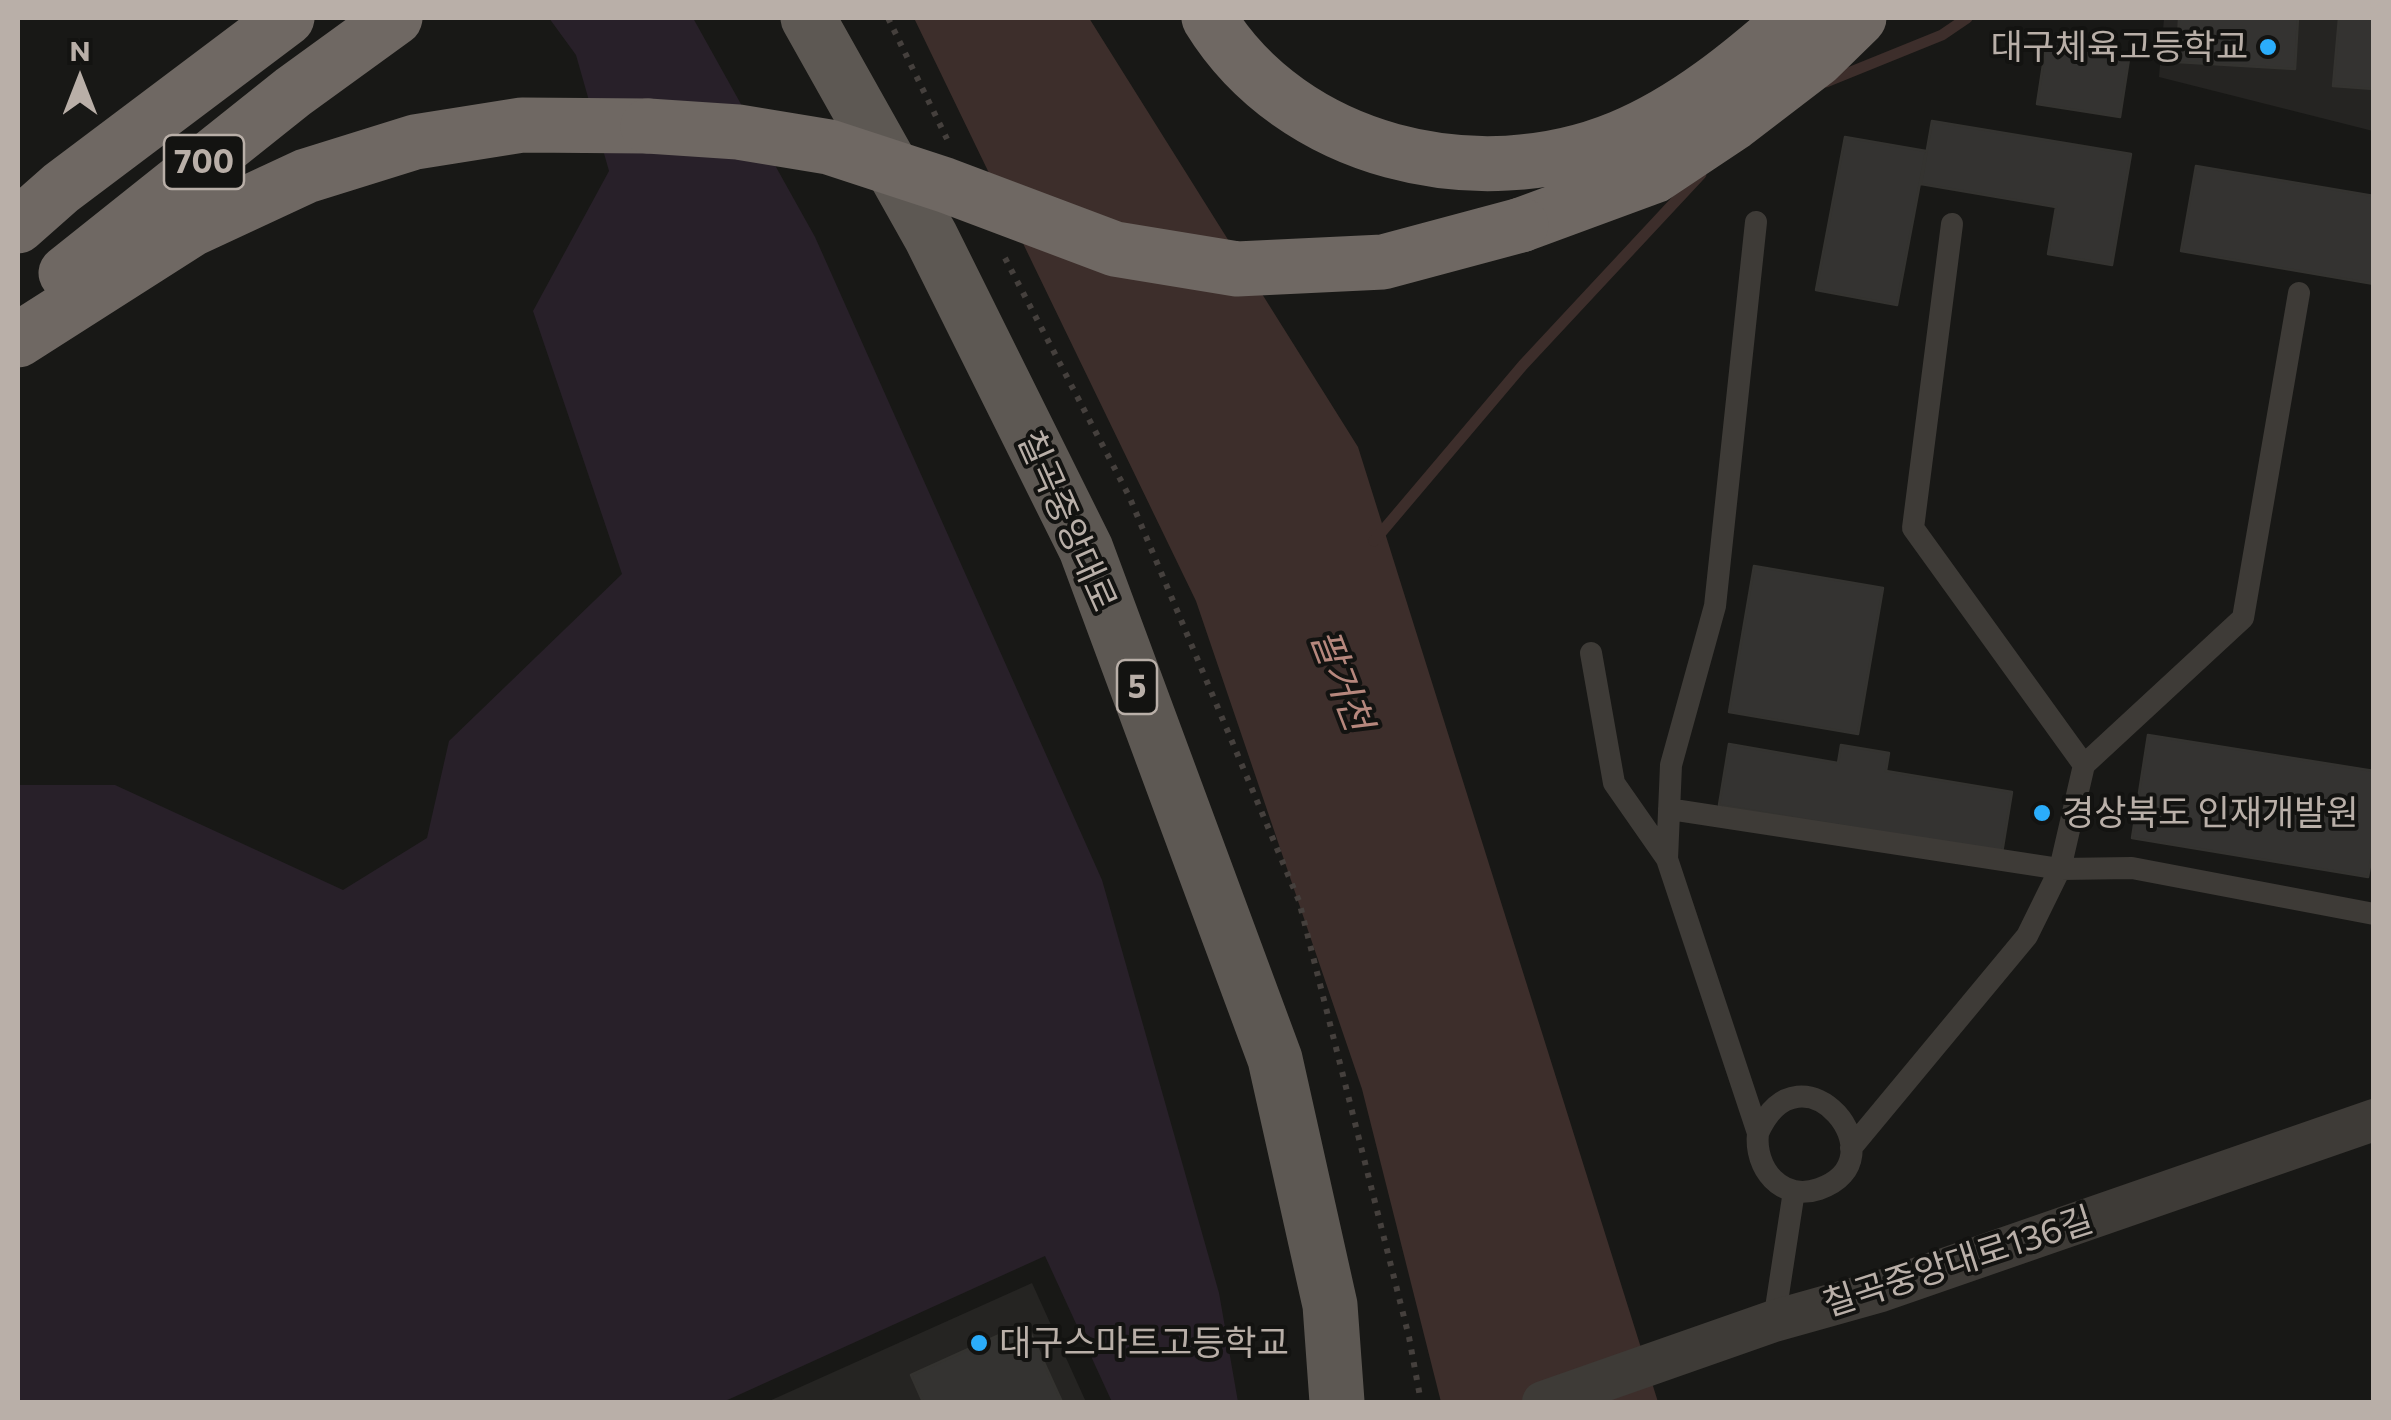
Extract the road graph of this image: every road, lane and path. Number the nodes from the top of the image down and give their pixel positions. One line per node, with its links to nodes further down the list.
1 (287, 18): 9 (highway, 700)
2 (395, 18): 11 (highway, 700)
3 (808, 18): 24 (main road, 칠곡중앙대로 / 5)
4 (1209, 18): 5 (highway)
5 (1794, 18)
6 (1859, 18): 12 (highway, bridge)
7 (1756, 222): 15 (lane)
8 (1952, 224): 14 (lane)
9 (18, 226)
10 (2300, 294): 14 (lane)
11 (18, 313)
12 (18, 340)
13 (1591, 653): 16 (lane)
14 (2084, 764): 17 (lane)
15 (1669, 808): 16 (lane); 17 (lane)
16 (1667, 859): 20 (lane)
17 (2060, 869): 18 (lane); 21 (lane)
18 (2374, 914)
19 (2374, 1120): 23 (street, 칠곡중앙대로136길)
20 (1758, 1133): 21 (lane); 22 (lane)
21 (1851, 1148): 22 (lane)
22 (1794, 1191): 23 (lane)
23 (1774, 1321): 25 (street, 칠곡중앙대로136길)
24 (1336, 1402)
25 (1543, 1402)

